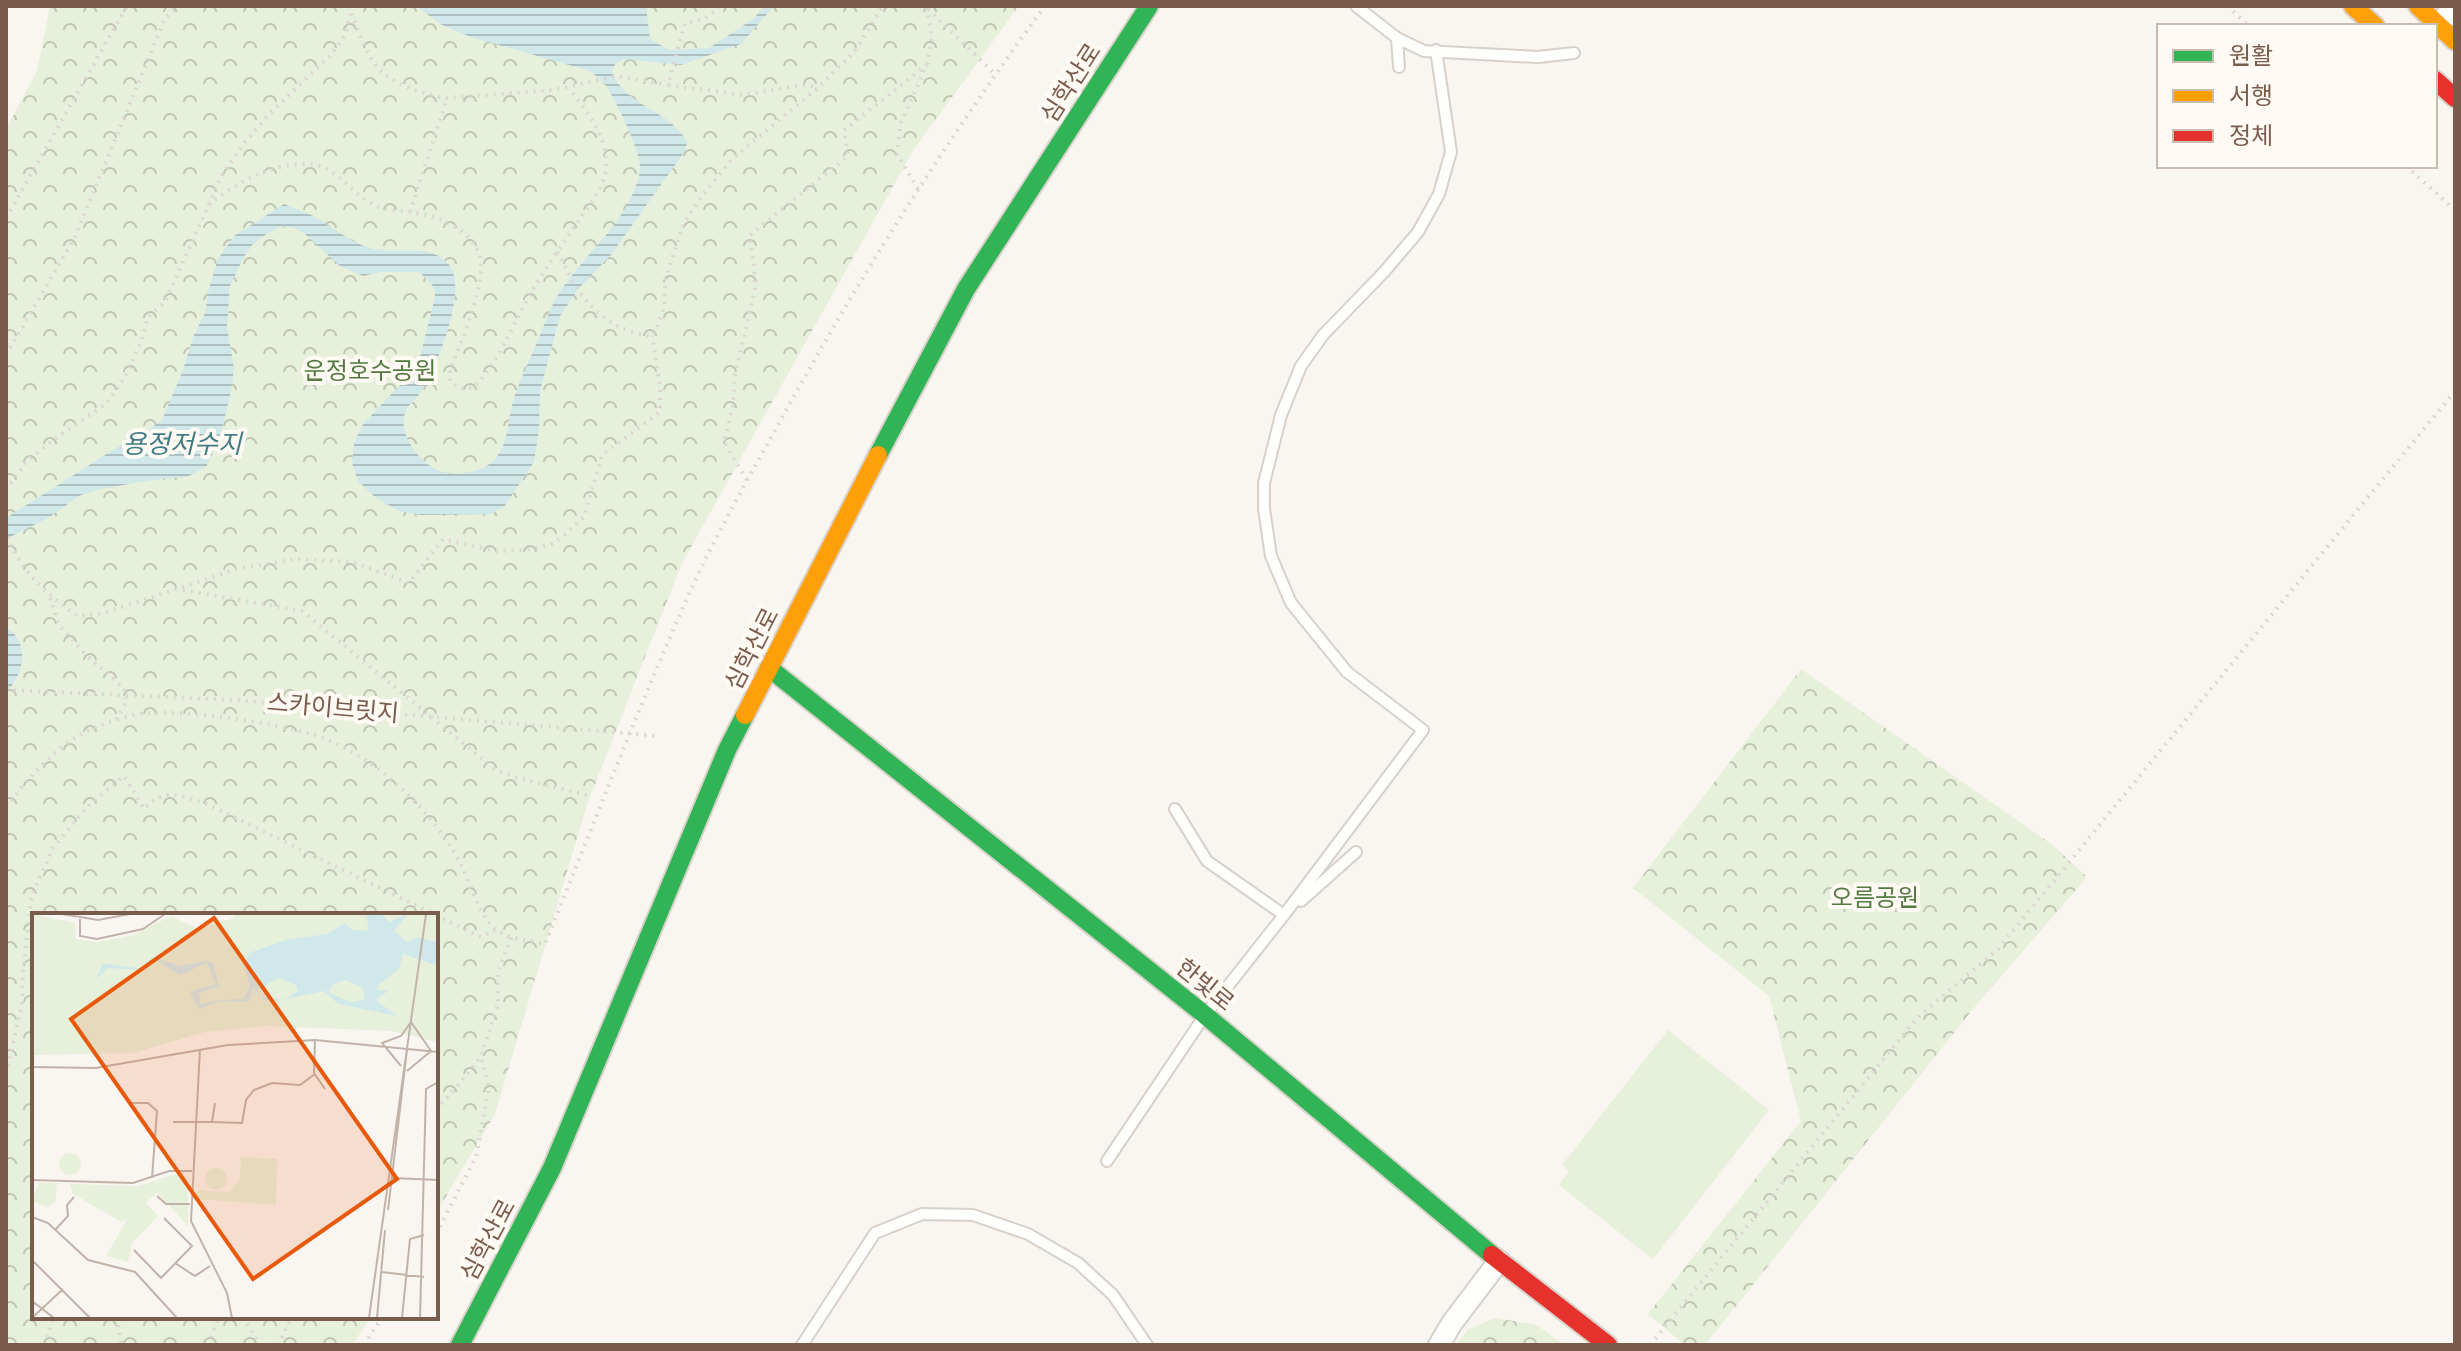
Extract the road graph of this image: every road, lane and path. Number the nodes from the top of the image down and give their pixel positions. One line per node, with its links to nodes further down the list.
1 (127, 6): 36 (path)
2 (177, 6): 39 (path)
3 (719, 6): 26 (path)
4 (883, 6): 27 (path)
5 (1045, 6): 24 (path)
6 (1149, 6): 46 (street, 심학산로)
7 (1356, 6): 18 (lane)
8 (2227, 6): 14 (path)
9 (2353, 6): 15 (street)
10 (2418, 6): 16 (street)
11 (2455, 6): 17 (street)
12 (926, 7): 22 (path); 24 (path)
13 (350, 9): 29 (path); 33 (path)
14 (2247, 24)
15 (2373, 24)
16 (2437, 24)
17 (2438, 25): 19 (street)
18 (1397, 38): 20 (lane); 23 (lane)
19 (2455, 41)
20 (1436, 50): 21 (lane); 55 (lane)
21 (1574, 53)
22 (927, 65): 32 (path); 41 (path)
23 (1399, 67)
24 (995, 74): 32 (path)
25 (2437, 82): 30 (street)
26 (668, 85): 27 (path); 28 (path)
27 (819, 87): 38 (path)
28 (569, 88): 29 (path); 37 (path)
29 (447, 98): 35 (path)
30 (2455, 98)
31 (2408, 168): 34 (path)
32 (918, 189): 41 (path)
33 (209, 205): 35 (path); 42 (path)
34 (2455, 210)
35 (410, 212): 37 (path)
36 (6, 218)
37 (557, 252): 38 (path)
38 (652, 336): 44 (path)
39 (6, 355)
40 (2455, 391): 83 (path)
41 (748, 481): 58 (path)
42 (6, 490)
43 (6, 529): 45 (path)
44 (181, 589): 45 (path); 50 (path)
45 (50, 596): 48 (path)
46 (769, 668): 59 (street, 한빛로); 78 (street, 심학산로)
47 (6, 690): 49 (path, 스카이브릿지, bridge)
48 (115, 721): 51 (path); 57 (path)
49 (659, 736)
50 (590, 796)
51 (6, 807)
52 (1175, 809): 55 (lane)
53 (1356, 852): 55 (lane)
54 (432, 913): 61 (path)
55 (1284, 915): 59 (lane)
56 (438, 916): 57 (path)
57 (495, 930): 58 (path)
58 (512, 936): 60 (path)
59 (1205, 1015): 63 (lane); 65 (street, 한빛로)
60 (481, 1056): 62 (path); 64 (path)
61 (6, 1074)
62 (438, 1108)
63 (1107, 1161)
64 (438, 1230)
65 (1499, 1261): 81 (street); 82 (street, 한빛로)
66 (52, 1319): 72 (path)
67 (119, 1319): 73 (path)
68 (218, 1319): 74 (path)
69 (244, 1319): 75 (path)
70 (291, 1319): 76 (path)
71 (381, 1319): 77 (path)
72 (45, 1345)
73 (122, 1345)
74 (208, 1345)
75 (260, 1345)
76 (278, 1345)
77 (364, 1345)
78 (460, 1345)
79 (802, 1345): 80 (lane)
80 (1147, 1345)
81 (1439, 1345)
82 (1608, 1345)
83 (1650, 1345)

